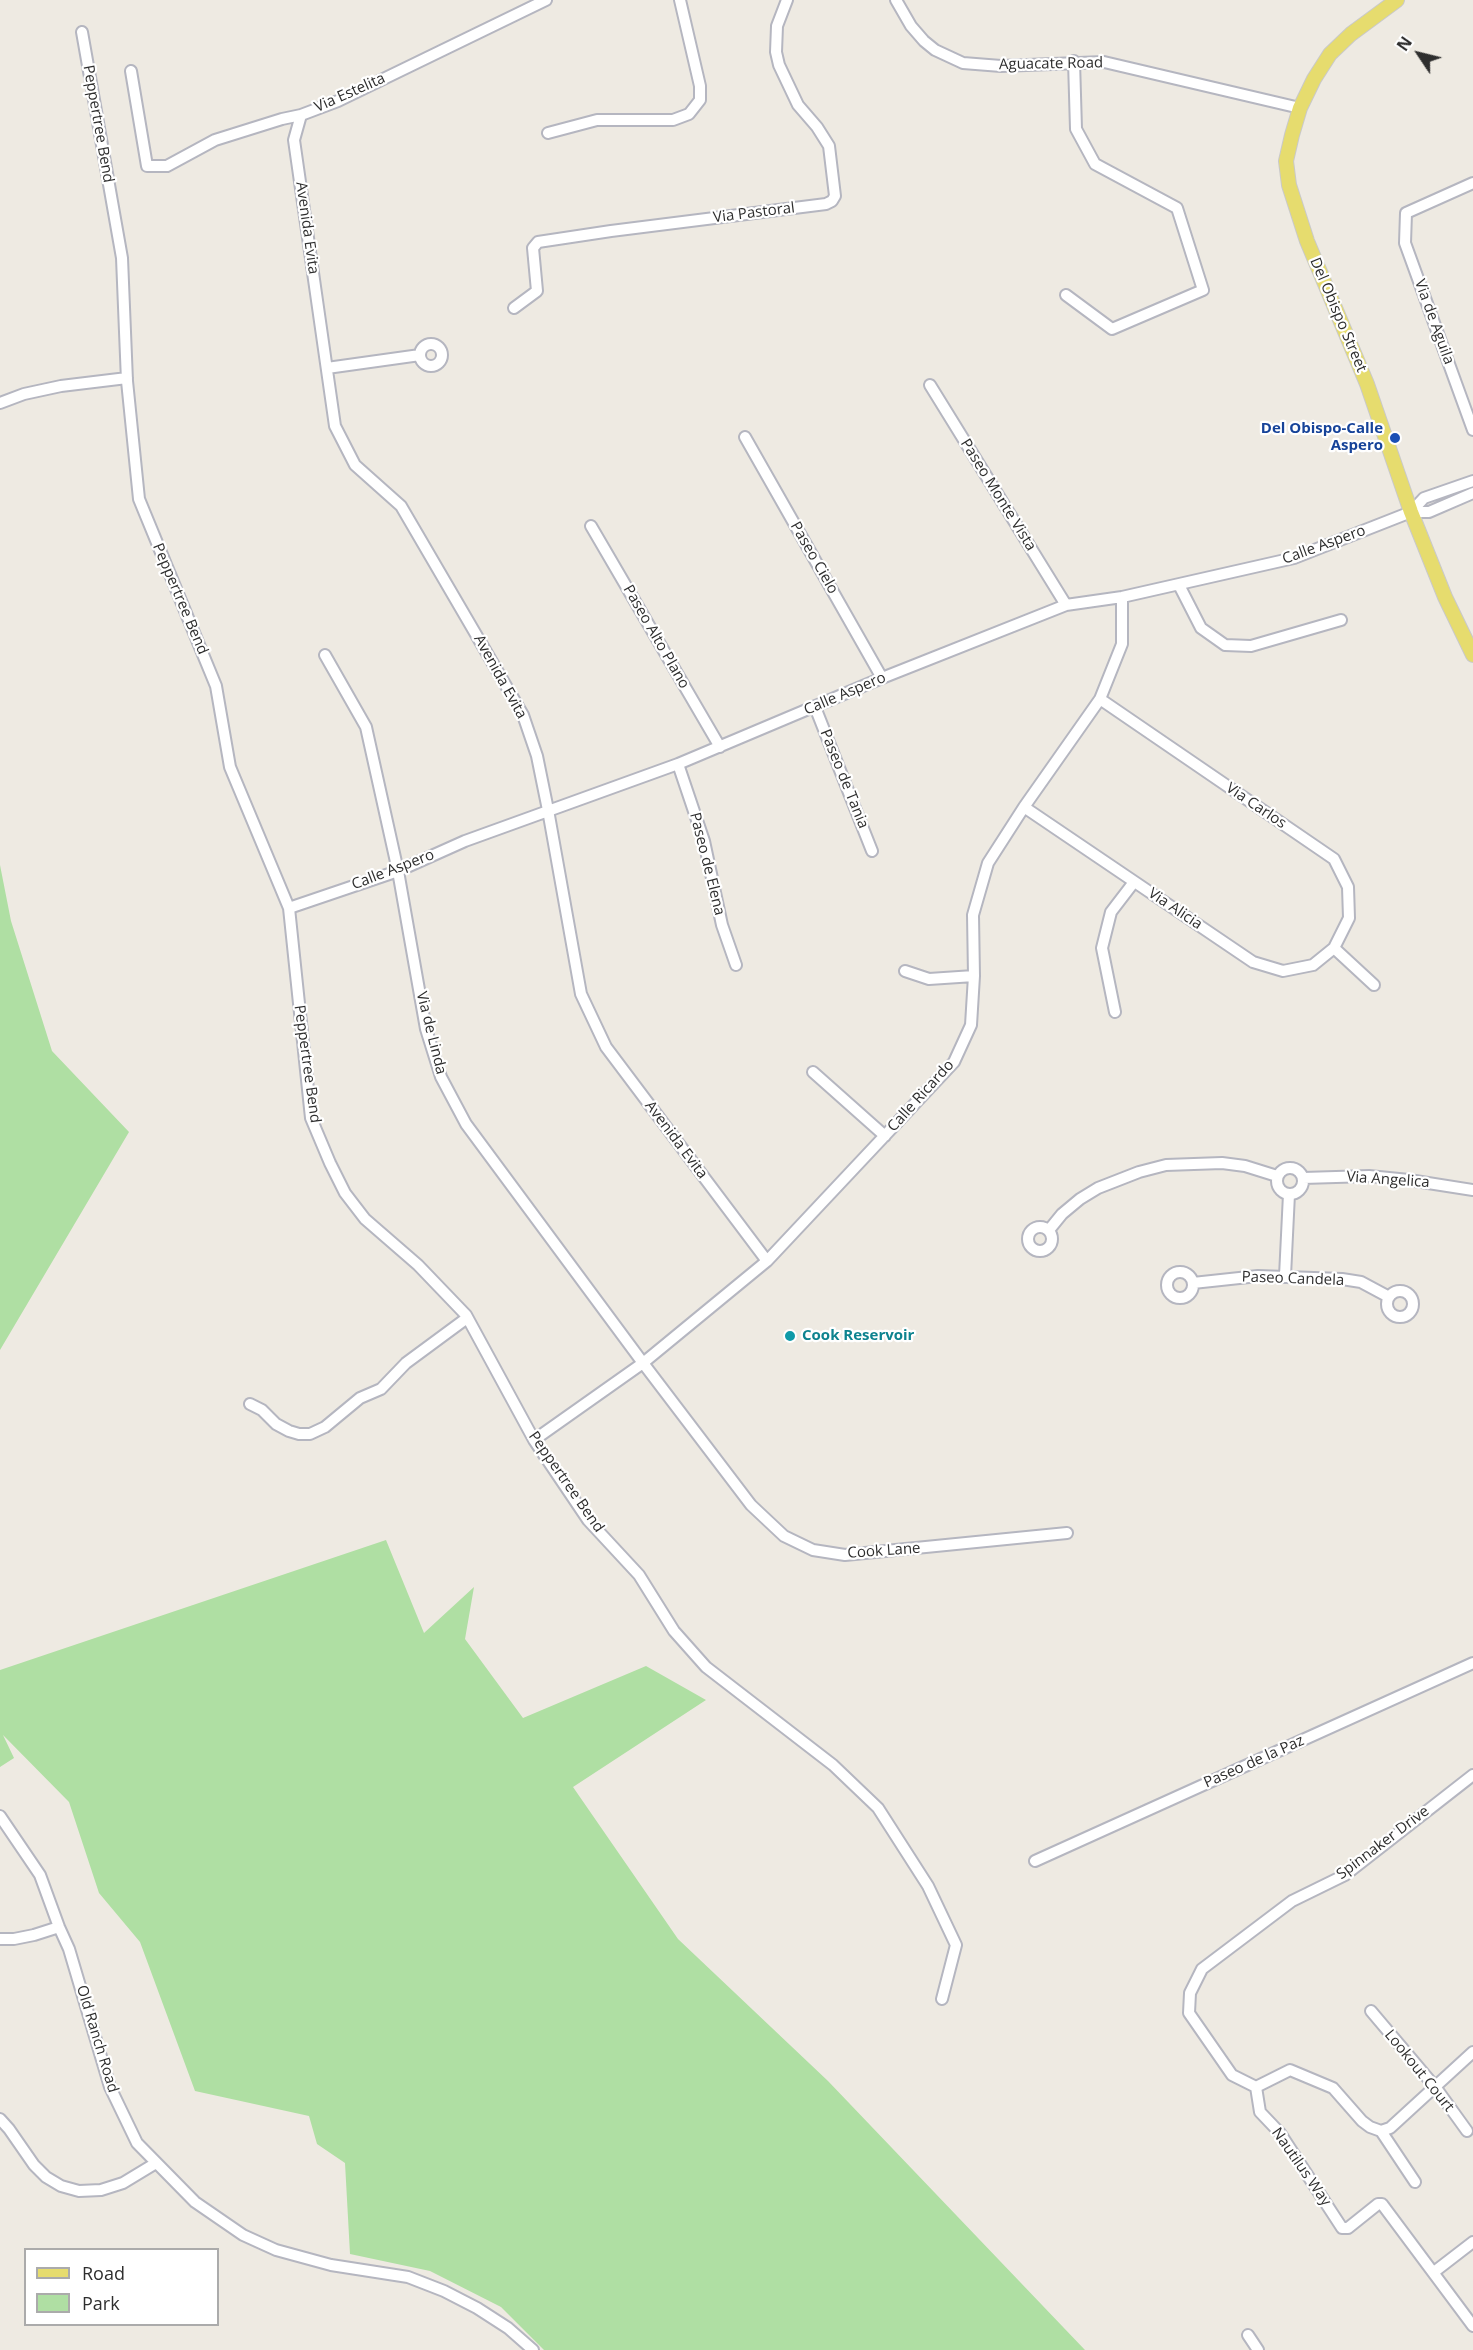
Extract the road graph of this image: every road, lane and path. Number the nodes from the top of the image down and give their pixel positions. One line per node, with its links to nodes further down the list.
1 (546, 0): 11 (street, Via Estelita)
2 (680, 0): 12 (street)
3 (787, 0): 15 (street, Via Pastoral)
4 (896, 0): 8 (street, Aguacate Road)
5 (1397, 0): 6 (main road, Del Obispo Street)
6 (1379, 5): 10 (main road, Del Obispo Street)
7 (82, 32): 18 (street, Peppertree Bend)
8 (1074, 61): 10 (street, Aguacate Road); 14 (street)
9 (131, 71): 11 (street, Via Estelita)
10 (1300, 108): 25 (main road, Del Obispo Street)
11 (301, 114): 17 (street, Avenida Evita)
12 (548, 133)
13 (1473, 183): 21 (street, Via de Aguila)
14 (1066, 295)
15 (514, 308)
16 (420, 354): 17 (street)
17 (327, 368): 39 (street, Avenida Evita)
18 (127, 378): 20 (street); 43 (street, Peppertree Bend)
19 (930, 385): 29 (street, Paseo Monte Vista)
20 (0, 403)
21 (1473, 430)
22 (745, 437): 33 (street, Paseo Cielo)
23 (1473, 481): 25 (street, Calle Aspero)
24 (1473, 493): 25 (street, Calle Aspero)
25 (1411, 512): 27 (street, Calle Aspero); 32 (main road, Del Obispo Street)
26 (591, 526): 36 (street, Paseo Alto Plano)
27 (1179, 585): 28 (street, Calle Aspero); 30 (street)
28 (1122, 597): 29 (street, Calle Aspero); 34 (street, Calle Ricardo)
29 (1066, 605): 33 (street, Calle Aspero)
30 (1341, 620)
31 (325, 654): 41 (street, Via de Linda)
32 (1473, 655)
33 (882, 678): 35 (street, Calle Aspero)
34 (1100, 699): 38 (street, Calle Ricardo); 44 (street, Via Carlos)
35 (815, 707): 36 (street, Calle Aspero); 40 (street, Paseo de Tania)
36 (720, 747): 37 (street, Calle Aspero)
37 (678, 764): 39 (street, Calle Aspero); 45 (street, Paseo de Elena)
38 (1024, 807): 42 (street, Via Alicia); 47 (street, Calle Ricardo)
39 (548, 810): 41 (street, Calle Aspero); 57 (street, Avenida Evita)
40 (872, 851)
41 (398, 871): 43 (street, Calle Aspero); 62 (street, Via de Linda)
42 (1134, 882): 44 (street, Via Alicia); 49 (street)
43 (289, 908): 61 (street, Peppertree Bend)
44 (1334, 948): 48 (street)
45 (736, 965)
46 (905, 971): 47 (street)
47 (974, 976): 51 (street, Calle Ricardo)
48 (1374, 985)
49 (1115, 1012)
50 (813, 1072): 51 (street)
51 (885, 1136): 57 (street, Calle Ricardo)
52 (1277, 1176): 53 (street, Via Angelica); 55 (street); 56 (street, Via Angelica)
53 (1303, 1178): 54 (street, Via Angelica); 55 (street)
54 (1473, 1190)
55 (1289, 1194): 58 (street)
56 (1049, 1230)
57 (767, 1261): 62 (street, Calle Ricardo)
58 (1285, 1276): 59 (street, Paseo Candela); 60 (street, Paseo Candela)
59 (1193, 1283)
60 (1389, 1297)
61 (467, 1318): 63 (street); 64 (street, Peppertree Bend)
62 (643, 1363): 64 (street, Calle Ricardo); 65 (street, Cook Lane)
63 (250, 1404)
64 (534, 1440): 72 (street, Peppertree Bend)
65 (1067, 1533)
66 (1473, 1663): 69 (street, Paseo de la Paz)
67 (1473, 1775): 75 (street, Spinnaker Drive)
68 (0, 1816): 70 (street, Old Ranch Road)
69 (1035, 1861)
70 (59, 1927): 71 (street); 80 (street, Old Ranch Road)
71 (0, 1939)
72 (942, 1999)
73 (1371, 2011): 76 (street, Lookout Court)
74 (1473, 2052): 76 (street)
75 (1256, 2087): 79 (street); 83 (street, Nautilus Way)
76 (1436, 2088): 78 (street, Lookout Court); 79 (street)
77 (0, 2119): 80 (street)
78 (1467, 2131)
79 (1381, 2132): 81 (street)
80 (156, 2163): 86 (street, Old Ranch Road)
81 (1415, 2182)
82 (1473, 2242): 83 (street)
83 (1434, 2272): 84 (street)
84 (1473, 2326)
85 (1248, 2335): 87 (street)
86 (533, 2350)
87 (1258, 2350)

